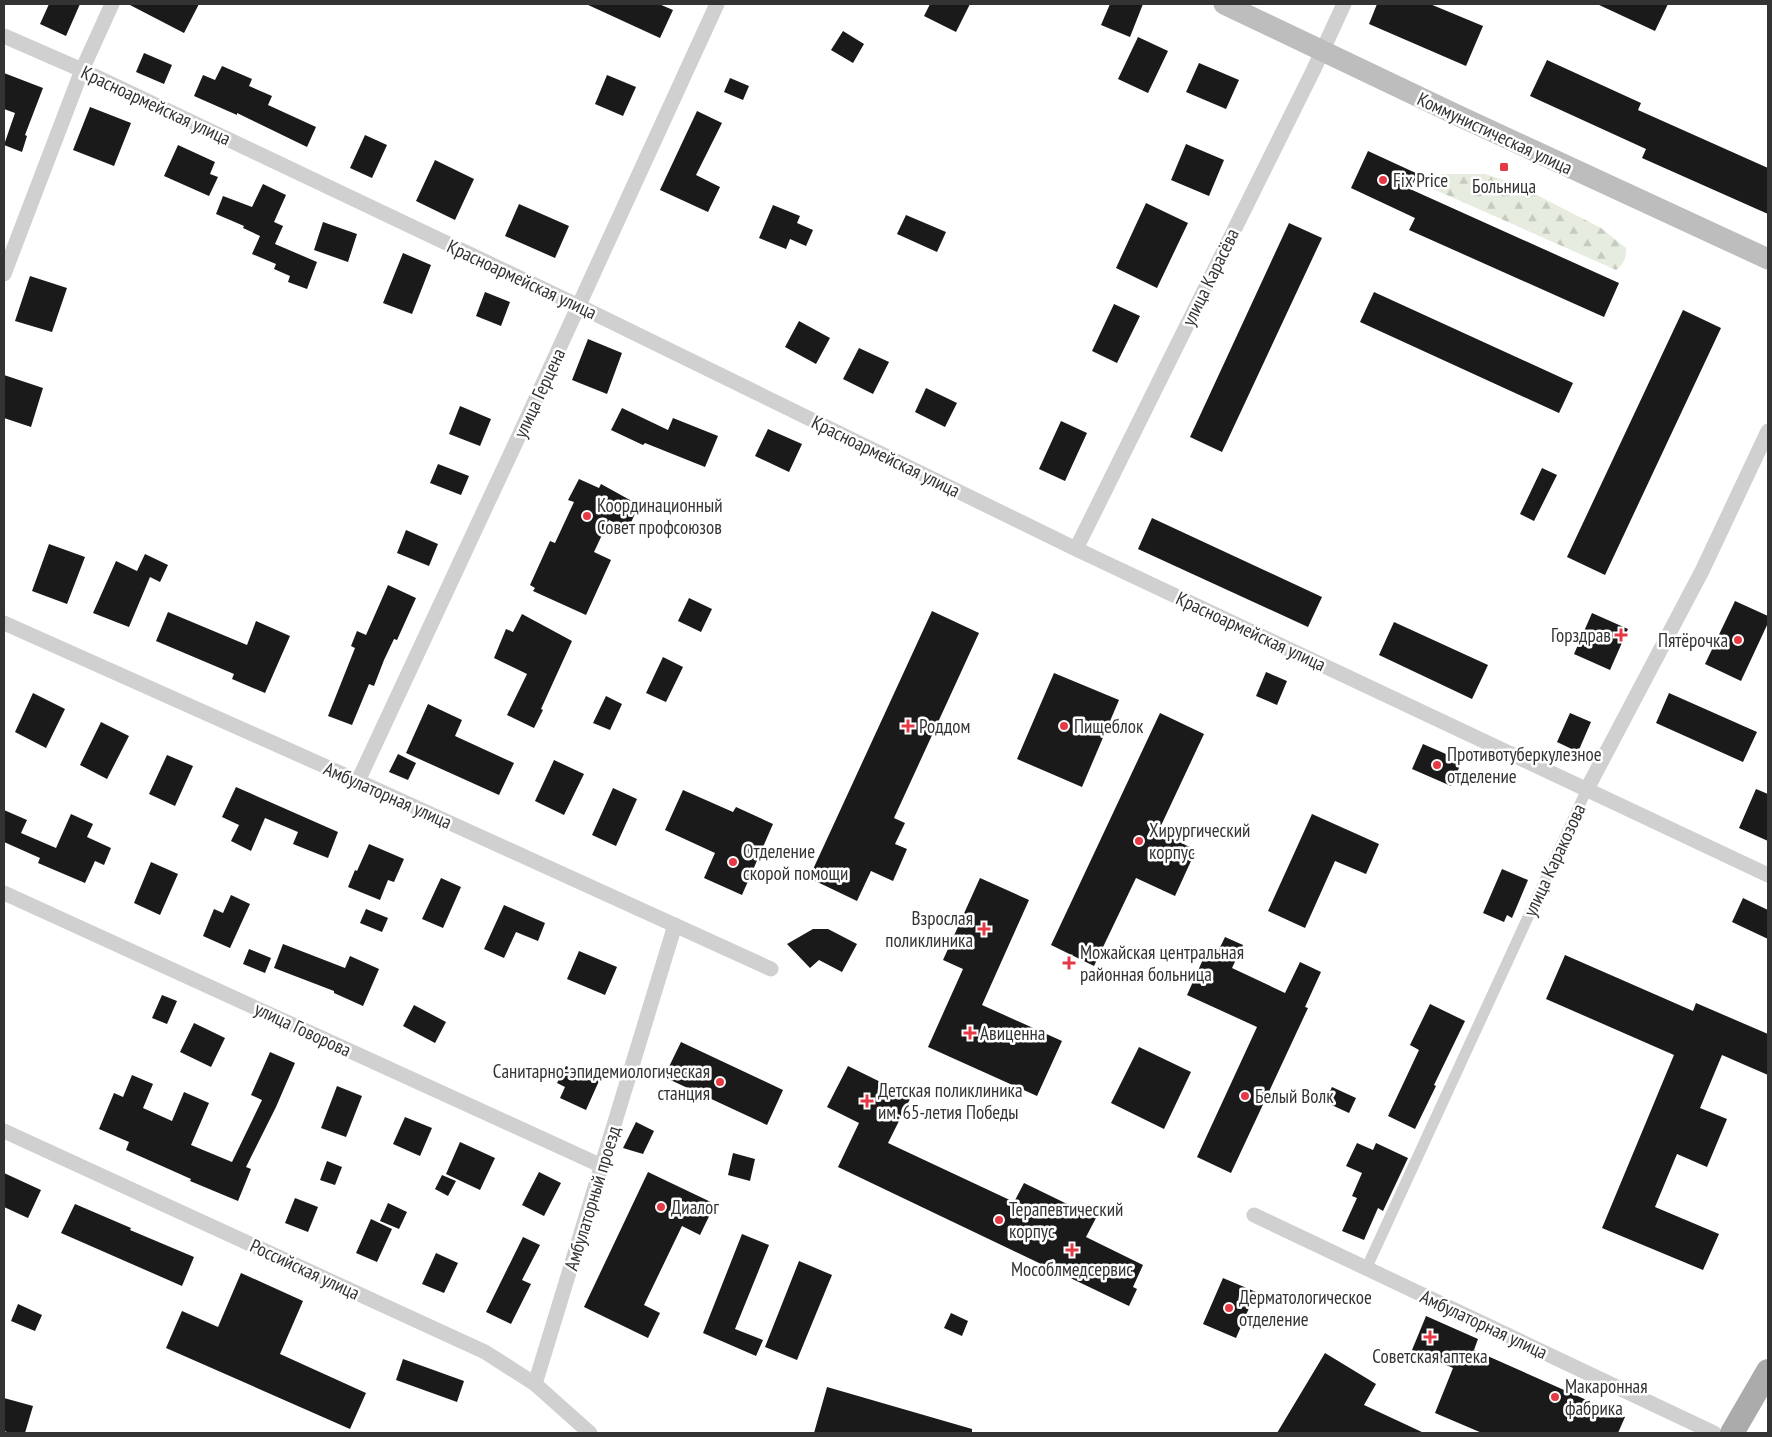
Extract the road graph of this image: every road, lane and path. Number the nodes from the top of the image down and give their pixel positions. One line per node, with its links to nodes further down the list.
1 (112, 4): 7 (street)
2 (717, 4): 10 (street, улица Герцена)
3 (1224, 4): 6 (main road, Коммунистическая улица)
4 (1344, 4): 6 (street, улица Карасёва)
5 (4, 36): 7 (street, Красноармейская улица)
6 (1323, 50): 8 (main road, Коммунистическая улица); 12 (street, улица Карасёва)
7 (82, 70): 9 (street); 10 (street, Красноармейская улица)
8 (1768, 258)
9 (4, 274)
10 (580, 306): 12 (street, Красноармейская улица); 14 (street, улица Герцена)
11 (1768, 431): 15 (street, улица Каракозова)
12 (1076, 549): 15 (street, Красноармейская улица)
13 (4, 623): 14 (street, Амбулаторная улица)
14 (358, 781): 18 (street, Амбулаторная улица)
15 (1587, 789): 16 (street, Красноармейская улица); 23 (street, улица Каракозова)
16 (1768, 875)
17 (4, 893): 21 (street, улица Говорова)
18 (674, 925): 19 (street, Амбулаторная улица); 21 (street, Амбулаторный проезд)
19 (771, 969)
20 (4, 1131): 25 (street, Российская улица)
21 (602, 1166): 25 (street, Амбулаторный проезд)
22 (1254, 1215): 23 (street, Амбулаторная улица)
23 (1366, 1269): 27 (street, Амбулаторная улица)
24 (1768, 1371): 28 (main road)
25 (535, 1384): 26 (street, Российская улица)
26 (590, 1433)
27 (1714, 1433)
28 (1732, 1433)

